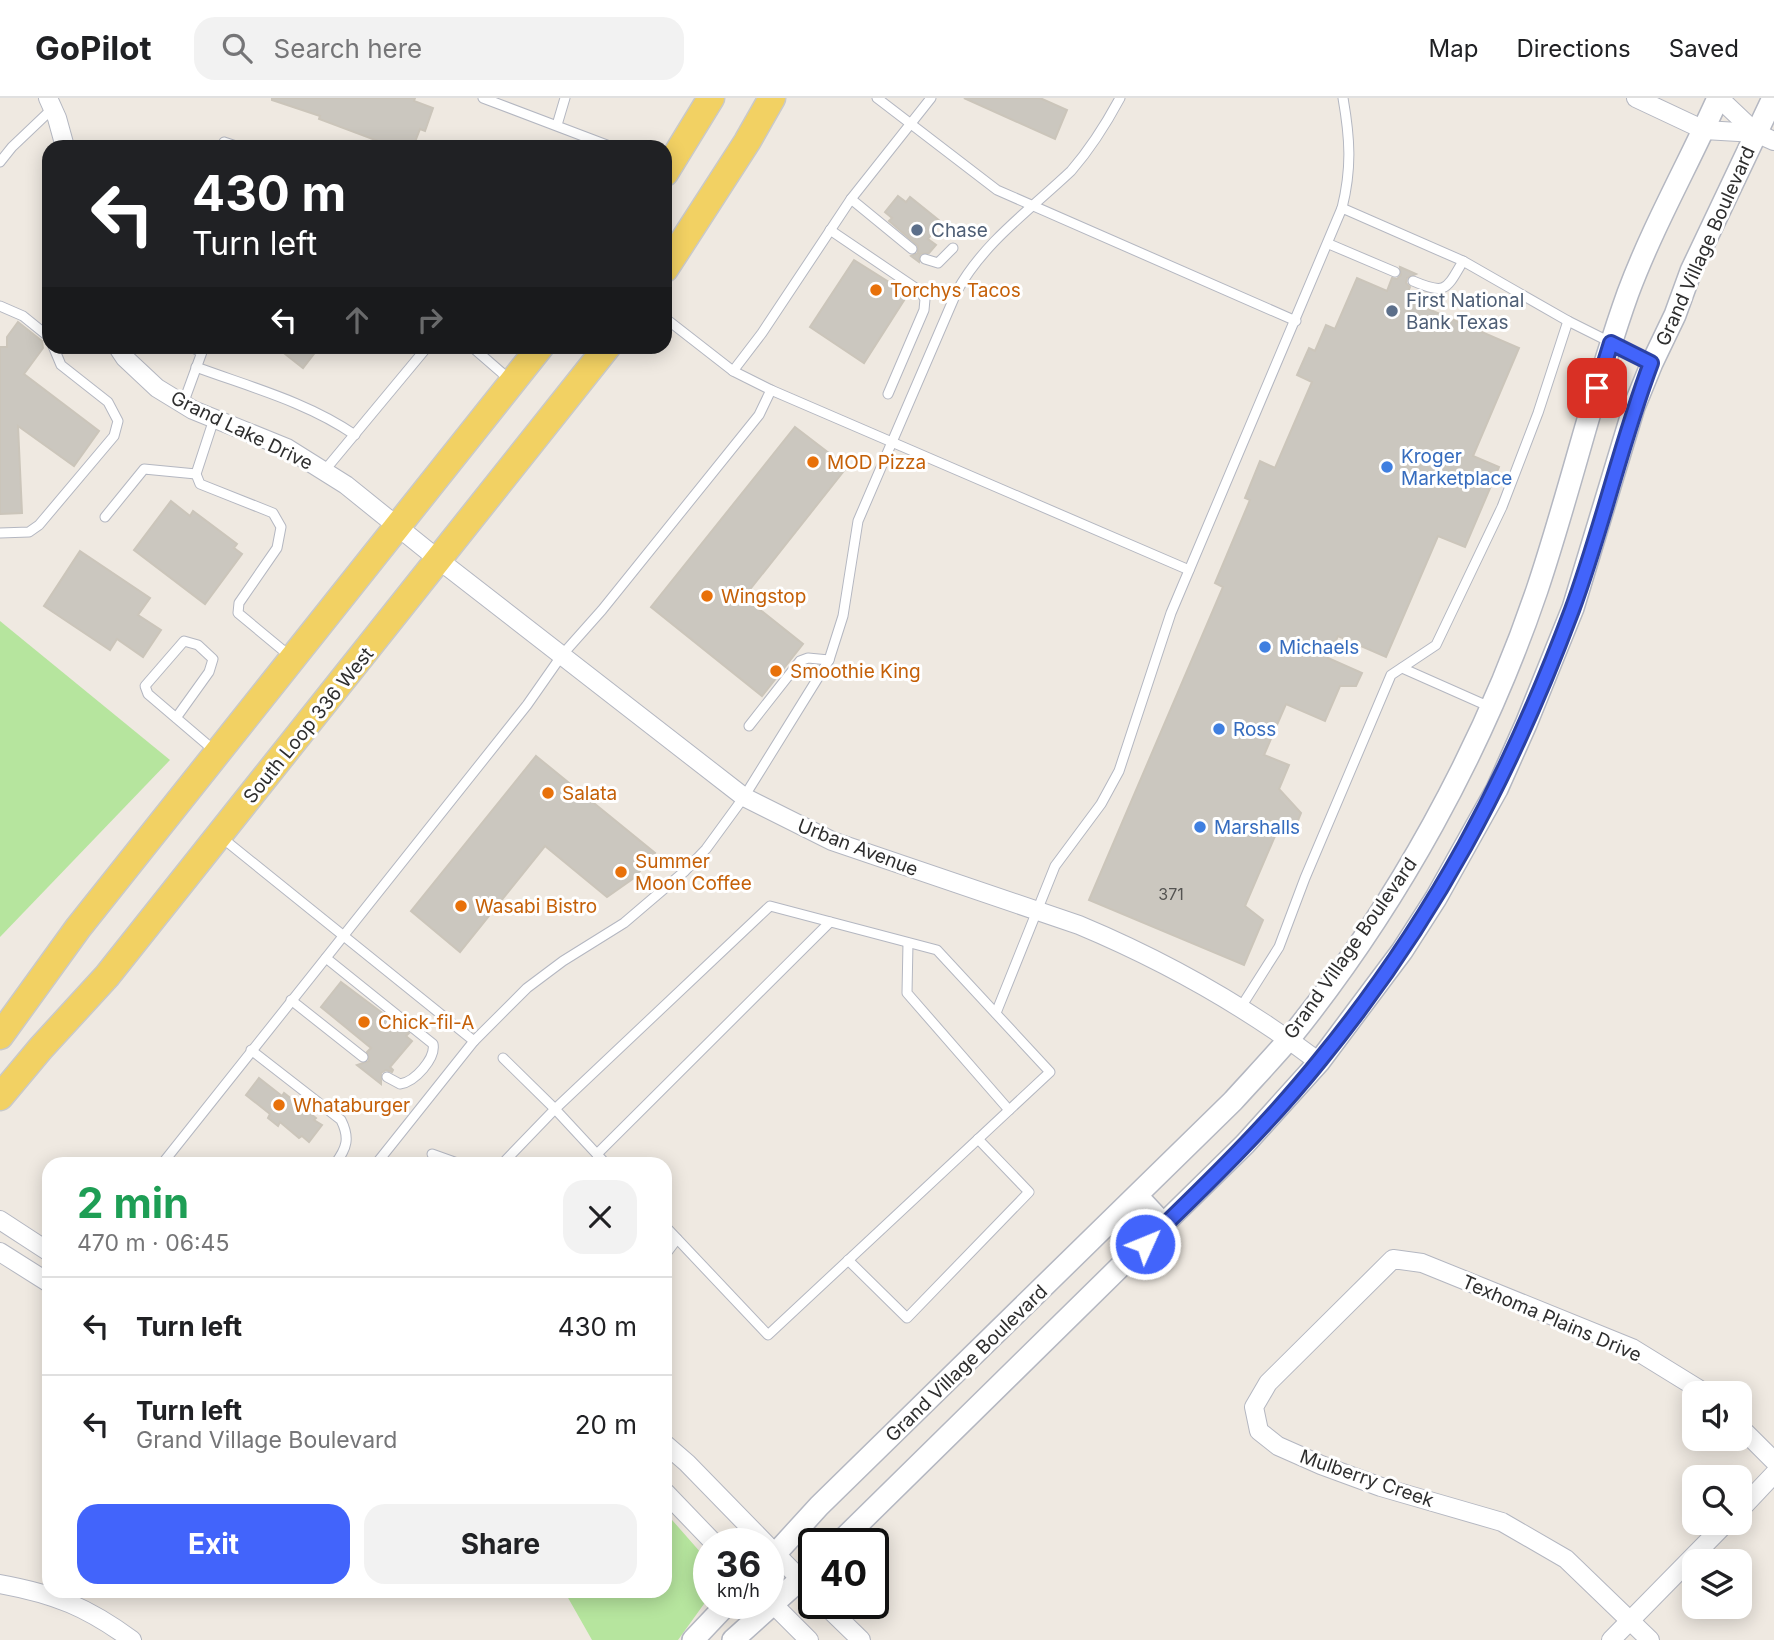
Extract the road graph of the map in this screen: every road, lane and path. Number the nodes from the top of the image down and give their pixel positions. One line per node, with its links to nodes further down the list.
1 (483, 98): 12 (lane)
2 (565, 98): 14 (lane)
3 (711, 98): 21 (main road)
4 (772, 98): 29 (main road)
5 (877, 98): 15 (lane)
6 (931, 98): 15 (lane)
7 (1343, 98): 24 (lane)
8 (1636, 98): 16 (street)
9 (1719, 98): 16 (street, Grand Village Boulevard); 17 (street)
10 (1773, 98): 17 (street, Grand Village Boulevard)
11 (1115, 99): 23 (lane)
12 (510, 102): 14 (lane)
13 (50, 103): 18 (street); 20 (lane)
14 (557, 125): 19 (lane)
15 (912, 125): 22 (lane); 23 (lane)
16 (1704, 130): 17 (street); 39 (street, Grand Village Boulevard)
17 (1765, 137): 47 (street, Grand Village Boulevard)
18 (63, 140)
19 (594, 140)
20 (0, 162)
21 (672, 162)
22 (851, 199): 25 (lane); 27 (lane)
23 (1032, 207): 35 (lane); 56 (lane)
24 (1342, 208): 26 (lane); 31 (lane)
25 (830, 230): 49 (lane); 52 (lane)
26 (1329, 244): 32 (lane); 35 (lane)
27 (912, 248)
28 (953, 248): 30 (lane)
29 (672, 258)
30 (925, 259)
31 (1464, 261): 33 (lane); 36 (lane)
32 (1395, 272)
33 (1413, 281)
34 (0, 306): 38 (lane)
35 (1296, 321): 63 (lane)
36 (1568, 321): 39 (lane); 67 (lane)
37 (672, 323): 49 (lane)
38 (42, 331)
39 (1611, 343): 47 (lane); 68 (street, Grand Village Boulevard)
40 (56, 354): 61 (lane)
41 (122, 354): 53 (street, Grand Lake Drive)
42 (200, 354): 48 (lane)
43 (421, 354): 55 (lane)
44 (480, 354): 50 (lane)
45 (535, 354): 50 (main road)
46 (602, 354): 62 (main road, South Loop 336 West)
47 (1651, 363): 70 (street, Grand Village Boulevard)
48 (196, 368): 53 (lane); 55 (lane)
49 (733, 371): 51 (lane)
50 (513, 383): 60 (main road)
51 (771, 390): 56 (lane); 64 (lane)
52 (888, 394)
53 (183, 404): 54 (street, Grand Lake Drive)
54 (214, 419): 57 (street, Grand Lake Drive); 58 (lane)
55 (355, 435): 57 (lane)
56 (892, 442): 63 (lane); 66 (lane)
57 (325, 470): 60 (street, Grand Lake Drive)
58 (196, 474): 59 (lane); 65 (lane)
59 (105, 517)
60 (398, 526): 62 (street, Grand Lake Drive); 65 (main road)
61 (0, 533)
62 (439, 560): 64 (street, Urban Avenue); 74 (main road, South Loop 336 West)
63 (1189, 570): 75 (lane)
64 (562, 655): 73 (street, Urban Avenue); 77 (lane)
65 (292, 658): 72 (main road)
66 (829, 660): 71 (lane); 73 (lane)
67 (1402, 668): 68 (lane); 81 (lane)
68 (1491, 707): 70 (street); 84 (street, Grand Village Boulevard)
69 (176, 718): 69 (lane); 72 (lane)
70 (1526, 724): 89 (street, Grand Village Boulevard)
71 (749, 726)
72 (217, 753): 83 (main road)
73 (744, 797): 75 (street, Urban Avenue); 85 (lane)
74 (219, 836): 77 (lane); 91 (main road, South Loop 336 West)
75 (1038, 911): 81 (street, Urban Avenue); 82 (lane)
76 (830, 922): 78 (lane); 92 (lane); 96 (lane)
77 (344, 936): 79 (lane); 85 (lane)
78 (908, 943): 82 (lane); 93 (lane)
79 (326, 958): 80 (lane); 90 (lane)
80 (291, 1000): 86 (lane); 87 (lane)
81 (1241, 1007): 84 (street, Urban Avenue)
82 (996, 1013): 93 (lane)
83 (0, 1036)
84 (1289, 1039): 89 (street, Urban Avenue); 103 (street, Grand Village Boulevard)
85 (474, 1041): 99 (lane)
86 (251, 1050): 97 (lane); 98 (lane)
87 (363, 1057)
88 (503, 1058): 92 (lane)
89 (1319, 1062): 105 (street, Grand Village Boulevard)
90 (387, 1077)
91 (0, 1097)
92 (555, 1110): 96 (lane); 101 (lane)
93 (1009, 1110): 94 (lane)
94 (978, 1139): 112 (lane); 112 (lane)
95 (432, 1154): 100 (lane)
96 (597, 1154): 102 (lane)
97 (167, 1157)
98 (340, 1157)
99 (382, 1157)
100 (440, 1157)
101 (509, 1157)
102 (600, 1157)
103 (1137, 1196): 105 (street); 114 (street, Grand Village Boulevard)
104 (0, 1220): 109 (street)
105 (1164, 1225): 116 (street, Grand Village Boulevard)
106 (672, 1234): 107 (lane)
107 (677, 1239): 108 (lane); 112 (lane)
108 (672, 1246)
109 (42, 1247)
110 (0, 1252): 113 (street)
111 (1393, 1259): 115 (street, Texhoma Plains Drive); 135 (street, Mulberry Creek)
112 (848, 1260)
113 (42, 1279)
114 (961, 1369): 116 (street); 127 (street, Grand Village Boulevard)
115 (1686, 1381)
116 (989, 1396): 125 (street, Grand Village Boulevard)
117 (1752, 1439): 119 (street)
118 (672, 1450): 124 (street)
119 (1774, 1461)
120 (1774, 1474): 121 (street)
121 (1752, 1497)
122 (672, 1499): 123 (street)
123 (700, 1528)
124 (748, 1528)
125 (854, 1528)
126 (1714, 1535): 135 (street)
127 (784, 1538)
128 (0, 1584): 129 (street)
129 (42, 1593)
130 (58, 1598): 136 (street)
131 (784, 1615): 139 (street)
132 (713, 1619): 137 (street)
133 (754, 1619): 138 (street)
134 (839, 1619): 140 (street)
135 (1631, 1620): 141 (street); 142 (street, Mulberry Creek)
136 (132, 1640)
137 (693, 1640)
138 (733, 1640)
139 (809, 1640)
140 (861, 1640)
141 (1611, 1640)
142 (1650, 1640)

